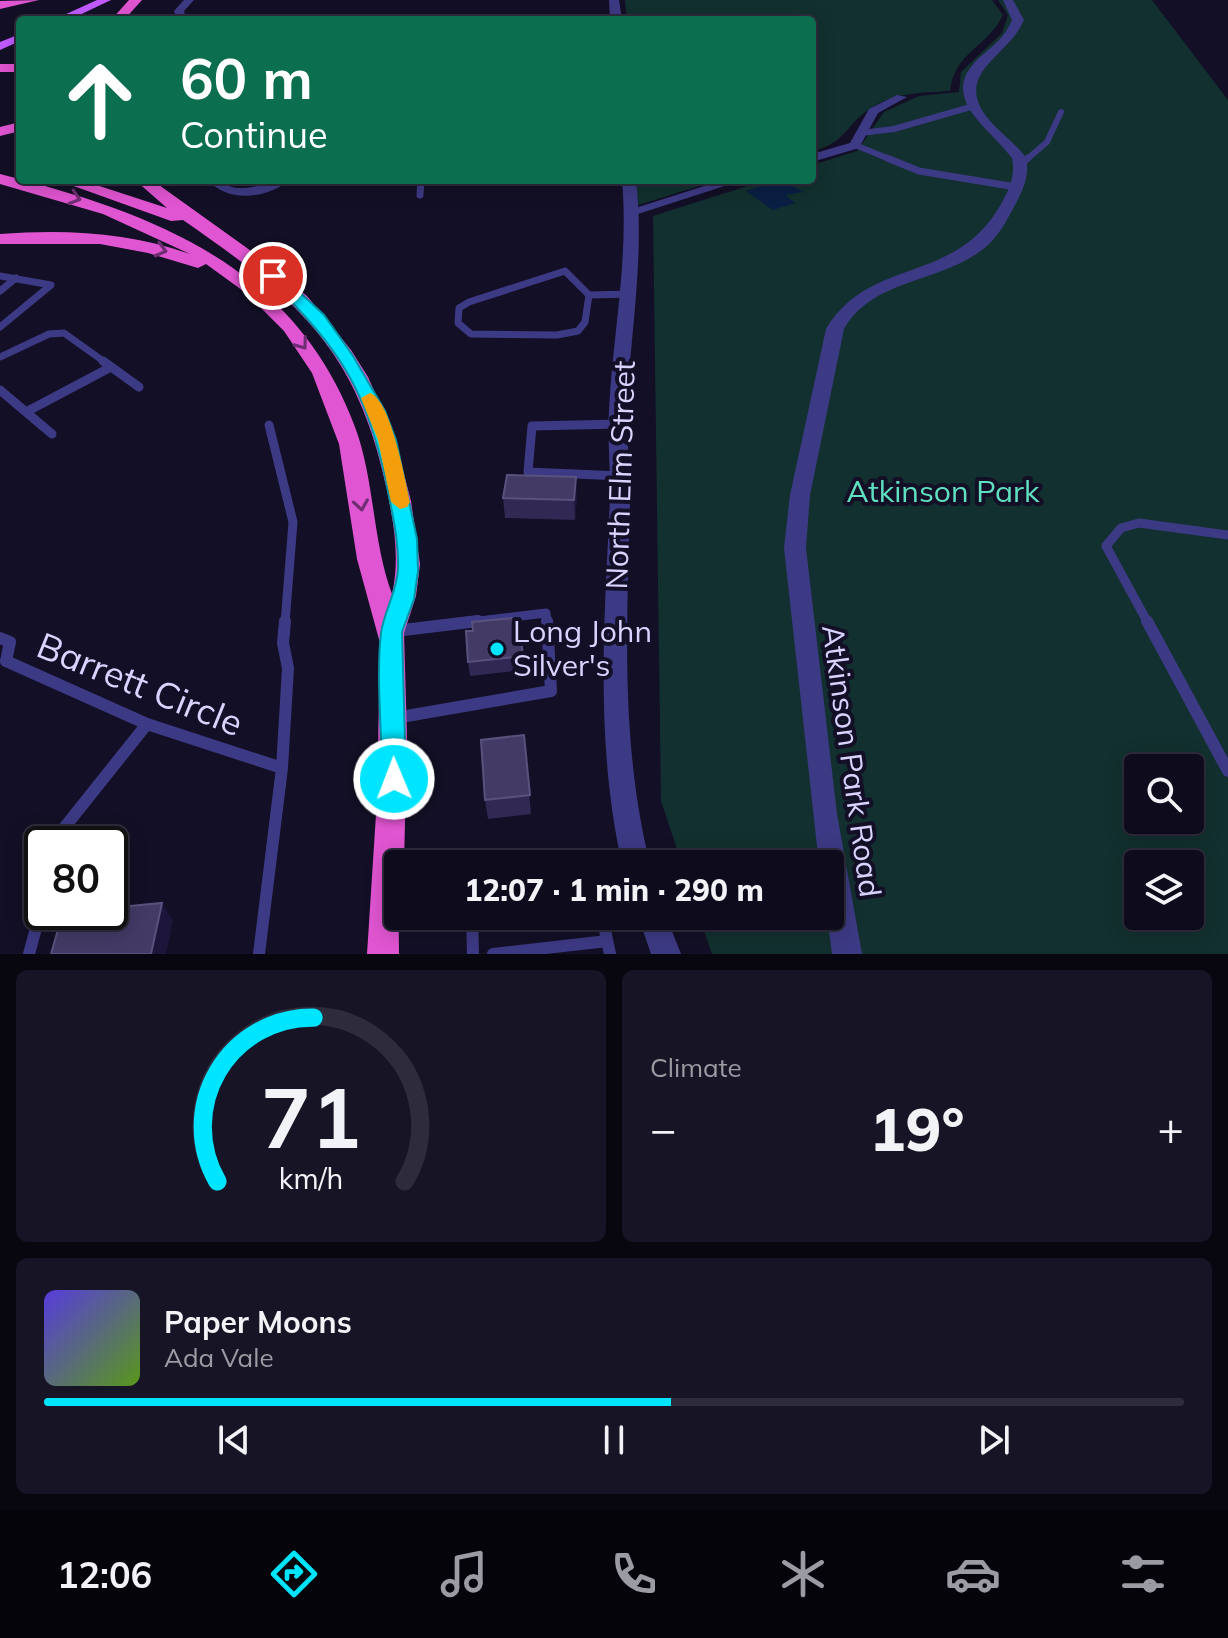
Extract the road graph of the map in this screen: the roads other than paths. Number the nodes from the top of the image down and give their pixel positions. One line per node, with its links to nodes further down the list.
1 (33, 0): 7 (highway)
2 (92, 0): 8 (main road)
3 (106, 0): 9 (main road)
4 (136, 0): 10 (highway)
5 (189, 0): 11 (street)
6 (1008, 0): 13 (street)
7 (0, 5)
8 (55, 16)
9 (68, 16)
10 (121, 16)
11 (181, 16)
12 (901, 97): 15 (street)
13 (974, 106): 15 (lane); 17 (street)
14 (1061, 112): 17 (lane)
15 (858, 139): 16 (street); 26 (lane)
16 (816, 156)
17 (1021, 164): 26 (street, Atkinson Park Road)
18 (20, 184): 33 (highway, one-way to 33)
19 (78, 184): 29 (highway)
20 (148, 184): 29 (highway)
21 (218, 184): 22 (street)
22 (272, 184)
23 (421, 184): 27 (lane)
24 (630, 184): 28 (street, North Elm Street)
25 (724, 184): 28 (street)
26 (1016, 187): 69 (street, Atkinson Park Road)
27 (420, 195)
28 (633, 211): 35 (street, North Elm Street)
29 (208, 230): 48 (highway)
30 (0, 239): 33 (highway, one-way to 33)
31 (0, 276): 32 (lane)
32 (16, 278): 34 (lane); 37 (lane)
33 (251, 285): 48 (highway, one-way to 48)
34 (0, 291)
35 (631, 294): 36 (lane); 43 (street, North Elm Street)
36 (589, 295): 36 (lane)
37 (0, 327)
38 (0, 357): 39 (lane)
39 (111, 367): 40 (lane); 42 (lane)
40 (139, 387)
41 (0, 390): 42 (lane)
42 (26, 412): 45 (lane)
43 (619, 424): 46 (street, North Elm Street); 46 (lane)
44 (269, 425): 53 (lane)
45 (52, 434)
46 (621, 476): 57 (street, North Elm Street)
47 (1228, 535): 54 (lane)
48 (392, 632): 51 (highway); 51 (lane)
49 (0, 638): 50 (lane, Barrett Circle)
50 (3, 664): 52 (lane, Barrett Circle)
51 (393, 718): 56 (highway)
52 (147, 724): 53 (lane, Barrett Circle); 55 (lane)
53 (282, 768): 64 (lane)
54 (1228, 771)
55 (66, 826)
56 (393, 850)
57 (633, 850)
58 (36, 930): 63 (lane)
59 (388, 930): 65 (highway)
60 (472, 930): 66 (lane)
61 (657, 930): 68 (street)
62 (608, 948): 67 (lane)
63 (29, 954)
64 (259, 954)
65 (383, 954)
66 (473, 954)
67 (493, 954)
68 (666, 954)
69 (847, 954)

